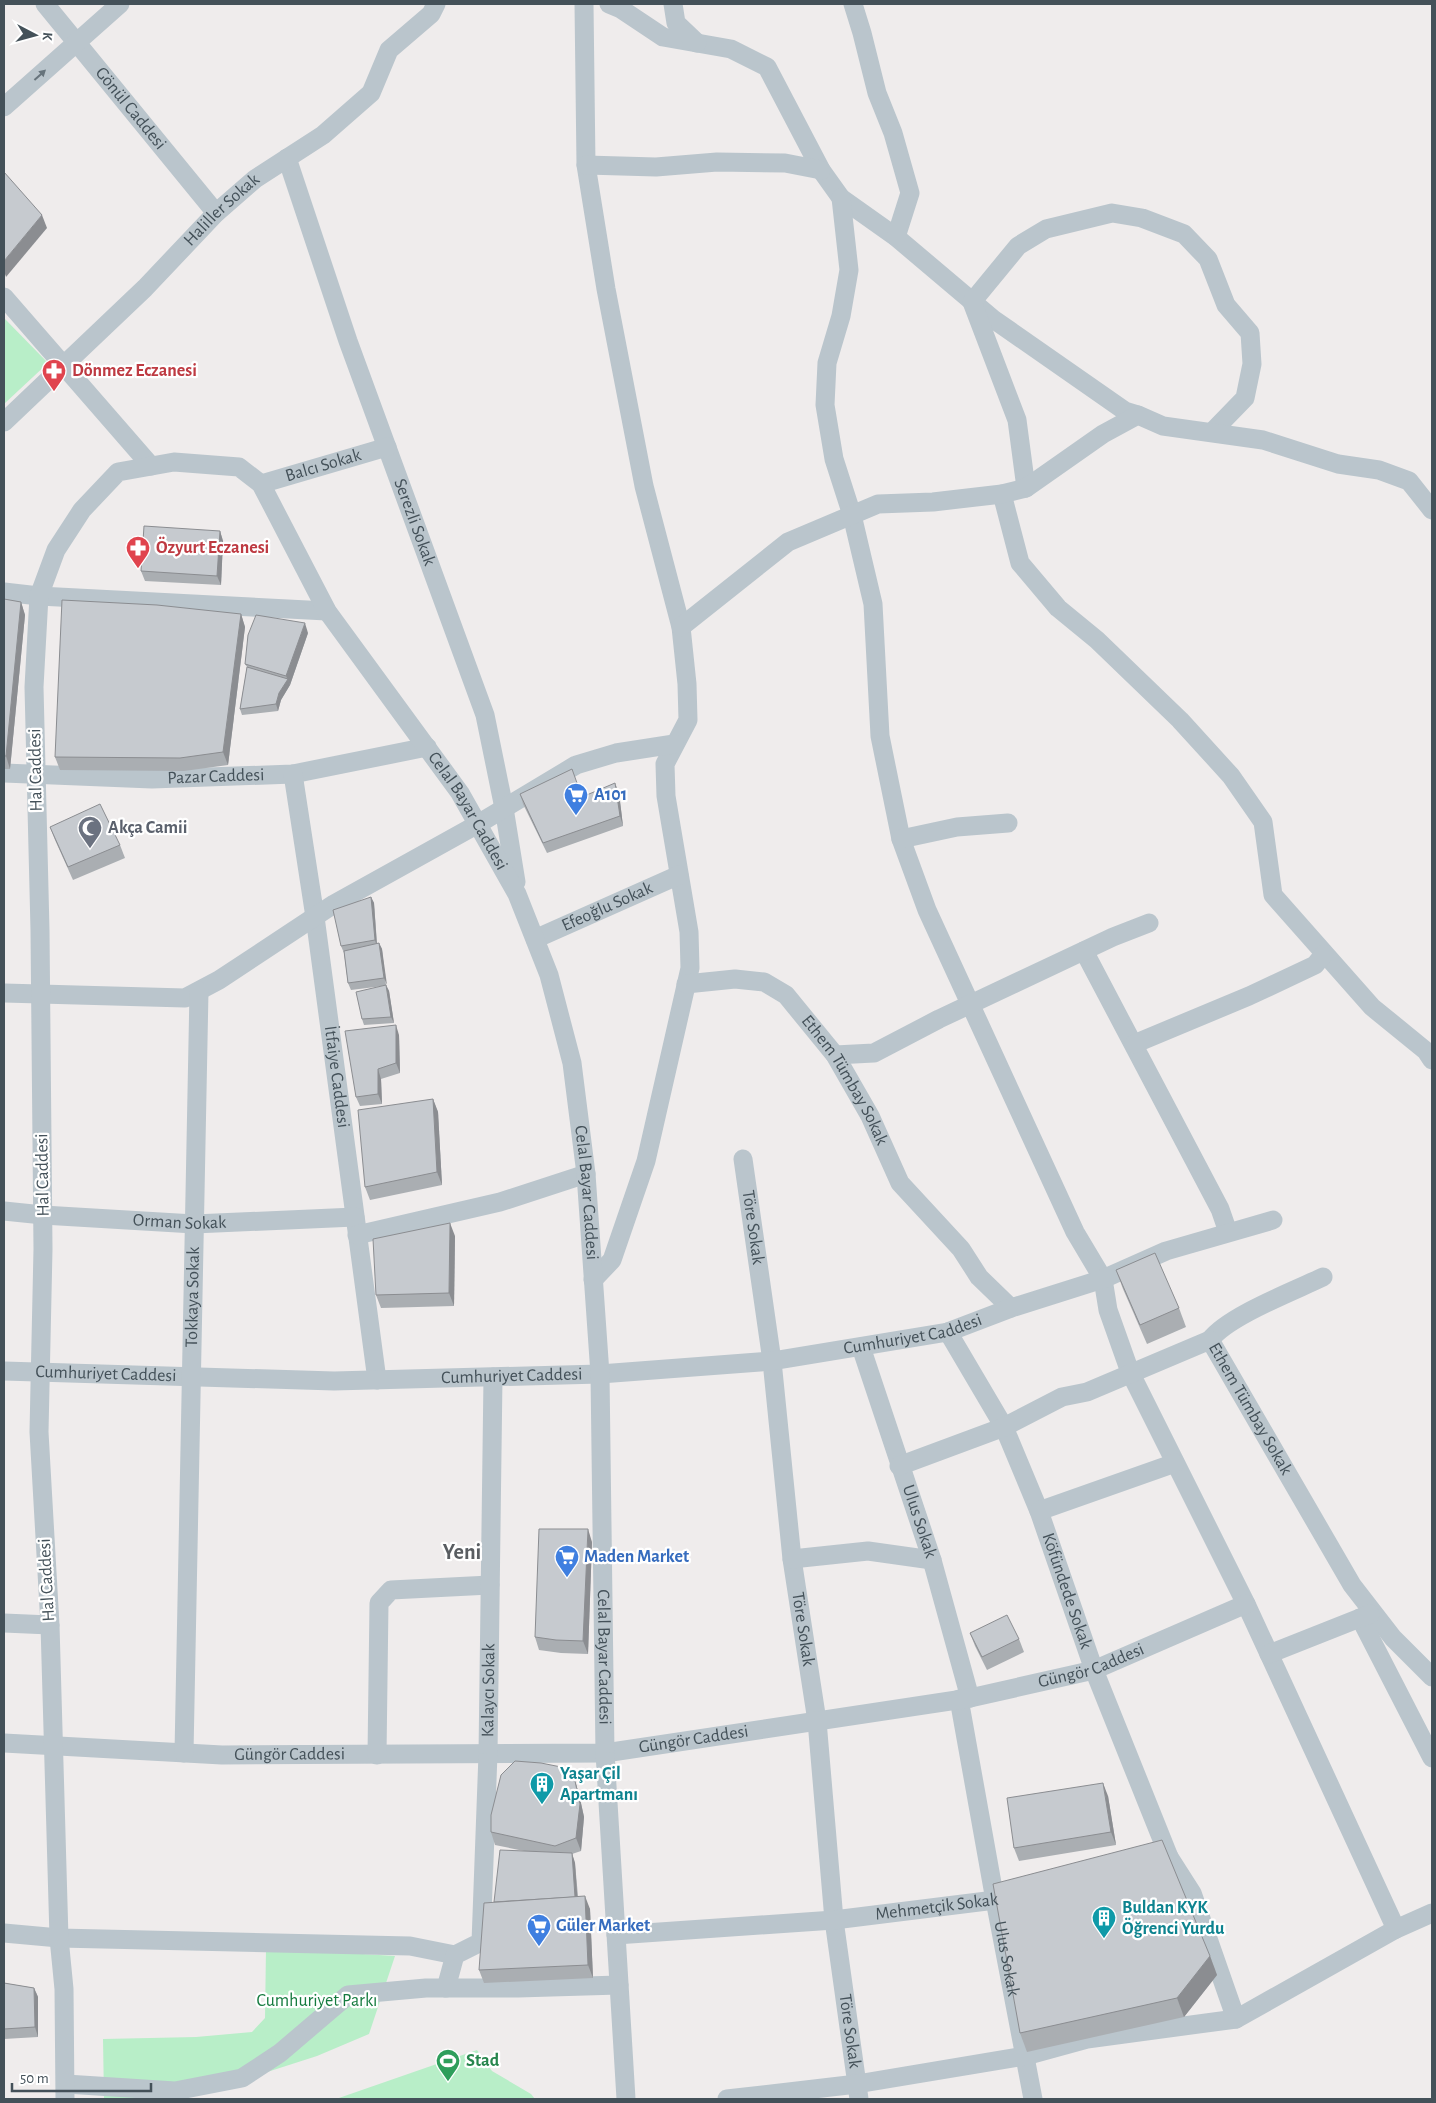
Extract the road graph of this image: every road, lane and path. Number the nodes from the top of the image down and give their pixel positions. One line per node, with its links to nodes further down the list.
1 (45, 4): 8 (street, Gönül Caddesi)
2 (120, 4): 8 (street)
3 (436, 4): 11 (street, Haliller Sokak)
4 (584, 4): 12 (street)
5 (609, 4): 9 (street)
6 (673, 4): 9 (street)
7 (853, 4): 16 (street)
8 (77, 42): 10 (street, one-way to 8); 15 (street, Gönül Caddesi)
9 (697, 43): 13 (street)
10 (4, 107)
11 (287, 158): 15 (street, Haliller Sokak); 23 (street, Serezli Sokak)
12 (586, 164): 13 (street); 33 (street)
13 (821, 170): 14 (street)
14 (841, 198): 16 (street); 29 (street)
15 (216, 213): 19 (street, Haliller Sokak)
16 (896, 237): 18 (street)
17 (4, 297): 19 (street)
18 (972, 302): 20 (street); 22 (street); 26 (street)
19 (63, 365): 21 (street, Haliller Sokak); 24 (street)
20 (1138, 415): 22 (street); 26 (street)
21 (4, 422)
22 (1212, 432): 28 (street)
23 (387, 447): 25 (street, Balcı Sokak); 39 (street, Serezli Sokak)
24 (152, 466): 25 (street, Celal Bayar Caddesi); 31 (street, Hal Caddesi)
25 (261, 484): 32 (street, Celal Bayar Caddesi)
26 (1026, 488): 27 (street)
27 (1002, 494): 29 (street); 49 (street)
28 (1432, 510)
29 (852, 515): 33 (street); 42 (street)
30 (4, 592): 31 (street)
31 (39, 596): 32 (street); 37 (street, Hal Caddesi)
32 (327, 612): 35 (street, Celal Bayar Caddesi)
33 (681, 627): 34 (street)
34 (674, 744): 39 (street); 43 (street)
35 (427, 747): 38 (street, Pazar Caddesi); 40 (street, Celal Bayar Caddesi)
36 (4, 773): 37 (street, Pazar Caddesi)
37 (36, 774): 38 (street, Pazar Caddesi); 53 (street, Hal Caddesi)
38 (293, 774): 45 (street, İtfaiye Caddesi)
39 (504, 808): 40 (street); 44 (street, Serezli Sokak)
40 (478, 824): 44 (street, Celal Bayar Caddesi); 45 (street)
41 (1008, 824): 42 (street)
42 (901, 839): 54 (street)
43 (679, 875): 47 (street, Efeoğlu Sokak); 50 (street)
44 (517, 894): 47 (street, Celal Bayar Caddesi)
45 (315, 917): 51 (street); 64 (street, İtfaiye Caddesi)
46 (1149, 923): 48 (street)
47 (535, 939): 59 (street, Celal Bayar Caddesi)
48 (1084, 951): 54 (street); 55 (street)
49 (1324, 954): 55 (street); 57 (street)
50 (686, 984): 56 (street, Ethem Tümbay Sokak); 68 (street)
51 (199, 991): 53 (street); 63 (street, Tokkaya Sokak)
52 (4, 994): 53 (street)
53 (41, 996): 61 (street, Hal Caddesi)
54 (970, 1004): 56 (street); 67 (street)
55 (1134, 1044): 65 (street)
56 (835, 1055): 69 (street, Ethem Tümbay Sokak)
57 (1432, 1060)
58 (743, 1159): 73 (street, Töre Sokak)
59 (586, 1174): 64 (street, Orman Sokak); 68 (street, Celal Bayar Caddesi)
60 (4, 1211): 61 (street, Orman Sokak)
61 (43, 1215): 63 (street, Orman Sokak); 75 (street, Hal Caddesi)
62 (1273, 1220): 65 (street, Cumhuriyet Caddesi)
63 (194, 1224): 64 (street, Orman Sokak); 78 (street, Tokkaya Sokak)
64 (356, 1226): 80 (street, İtfaiye Caddesi)
65 (1228, 1232): 67 (street, Cumhuriyet Caddesi)
66 (1323, 1277): 71 (street)
67 (1103, 1279): 69 (street, Cumhuriyet Caddesi); 76 (street)
68 (593, 1280): 77 (street, Celal Bayar Caddesi)
69 (1011, 1308): 70 (street, Cumhuriyet Caddesi)
70 (948, 1332): 72 (street, Cumhuriyet Caddesi); 81 (street, Köfündede Sokak)
71 (1210, 1340): 76 (street, Ethem Tümbay Sokak); 89 (street, Ethem Tümbay Sokak)
72 (861, 1347): 73 (street, Cumhuriyet Caddesi); 83 (street, Ulus Sokak)
73 (772, 1361): 77 (street, Cumhuriyet Caddesi); 85 (street, Töre Sokak)
74 (4, 1371): 75 (street, Cumhuriyet Caddesi)
75 (40, 1372): 78 (street, Cumhuriyet Caddesi); 91 (street, Hal Caddesi)
76 (1130, 1372): 81 (street, Ethem Tümbay Sokak); 82 (street)
77 (600, 1374): 79 (street, Cumhuriyet Caddesi); 99 (street, Celal Bayar Caddesi)
78 (191, 1377): 80 (street, Cumhuriyet Caddesi); 100 (street, Tokkaya Sokak)
79 (493, 1377): 80 (street, Cumhuriyet Caddesi); 87 (street, Kalaycı Sokak)
80 (376, 1380)
81 (1004, 1428): 83 (street, Ethem Tümbay Sokak); 84 (street, Köfündede Sokak)
82 (1175, 1463): 84 (street); 88 (street)
83 (900, 1466): 86 (street, Ulus Sokak)
84 (1039, 1511): 93 (street, Köfündede Sokak)
85 (792, 1559): 86 (street); 96 (street, Töre Sokak)
86 (932, 1560): 95 (street, Ulus Sokak)
87 (490, 1585): 101 (street, Kalaycı Sokak); 102 (street)
88 (1246, 1604): 92 (street); 93 (street, Güngör Caddesi)
89 (1367, 1615): 92 (street); 94 (street, Ethem Tümbay Sokak); 103 (street)
90 (4, 1623): 91 (street)
91 (50, 1624): 98 (street, Hal Caddesi)
92 (1269, 1654): 110 (street)
93 (1094, 1670): 95 (street, Güngör Caddesi); 104 (street, Köfündede Sokak)
94 (1432, 1677)
95 (965, 1698): 96 (street, Güngör Caddesi); 107 (street, Ulus Sokak)
96 (817, 1721): 99 (street, Güngör Caddesi); 109 (street, Töre Sokak)
97 (4, 1743): 98 (street, Güngör Caddesi)
98 (52, 1746): 100 (street, Güngör Caddesi); 113 (street, Hal Caddesi)
99 (605, 1753): 101 (street, Güngör Caddesi); 112 (street, Celal Bayar Caddesi)
100 (184, 1754): 102 (street, Güngör Caddesi)
101 (488, 1754): 102 (street, Güngör Caddesi); 114 (street, Kalaycı Sokak)
102 (377, 1755)
103 (1432, 1758)
104 (1169, 1857): 105 (street); 117 (street)
105 (1130, 1867)
106 (1033, 1890): 107 (street, Mehmetçik Sokak)
107 (994, 1900): 109 (street, Mehmetçik Sokak); 118 (street, Ulus Sokak)
108 (1432, 1913): 110 (street)
109 (834, 1920): 112 (street, Mehmetçik Sokak); 120 (street, Töre Sokak)
110 (1396, 1930): 117 (street)
111 (4, 1933): 113 (street)
112 (616, 1936): 115 (street, Celal Bayar Caddesi)
113 (59, 1938): 114 (street); 119 (street, Hal Caddesi)
114 (456, 1955): 116 (street)
115 (619, 1985): 116 (street); 122 (street, Celal Bayar Caddesi)
116 (446, 1988): 119 (street)
117 (1236, 2019): 118 (street)
118 (1025, 2056): 120 (street); 124 (street, Ulus Sokak)
119 (66, 2091)
120 (858, 2092): 121 (street)
121 (754, 2098): 123 (street)
122 (626, 2099)
123 (727, 2099)
124 (1033, 2099)

